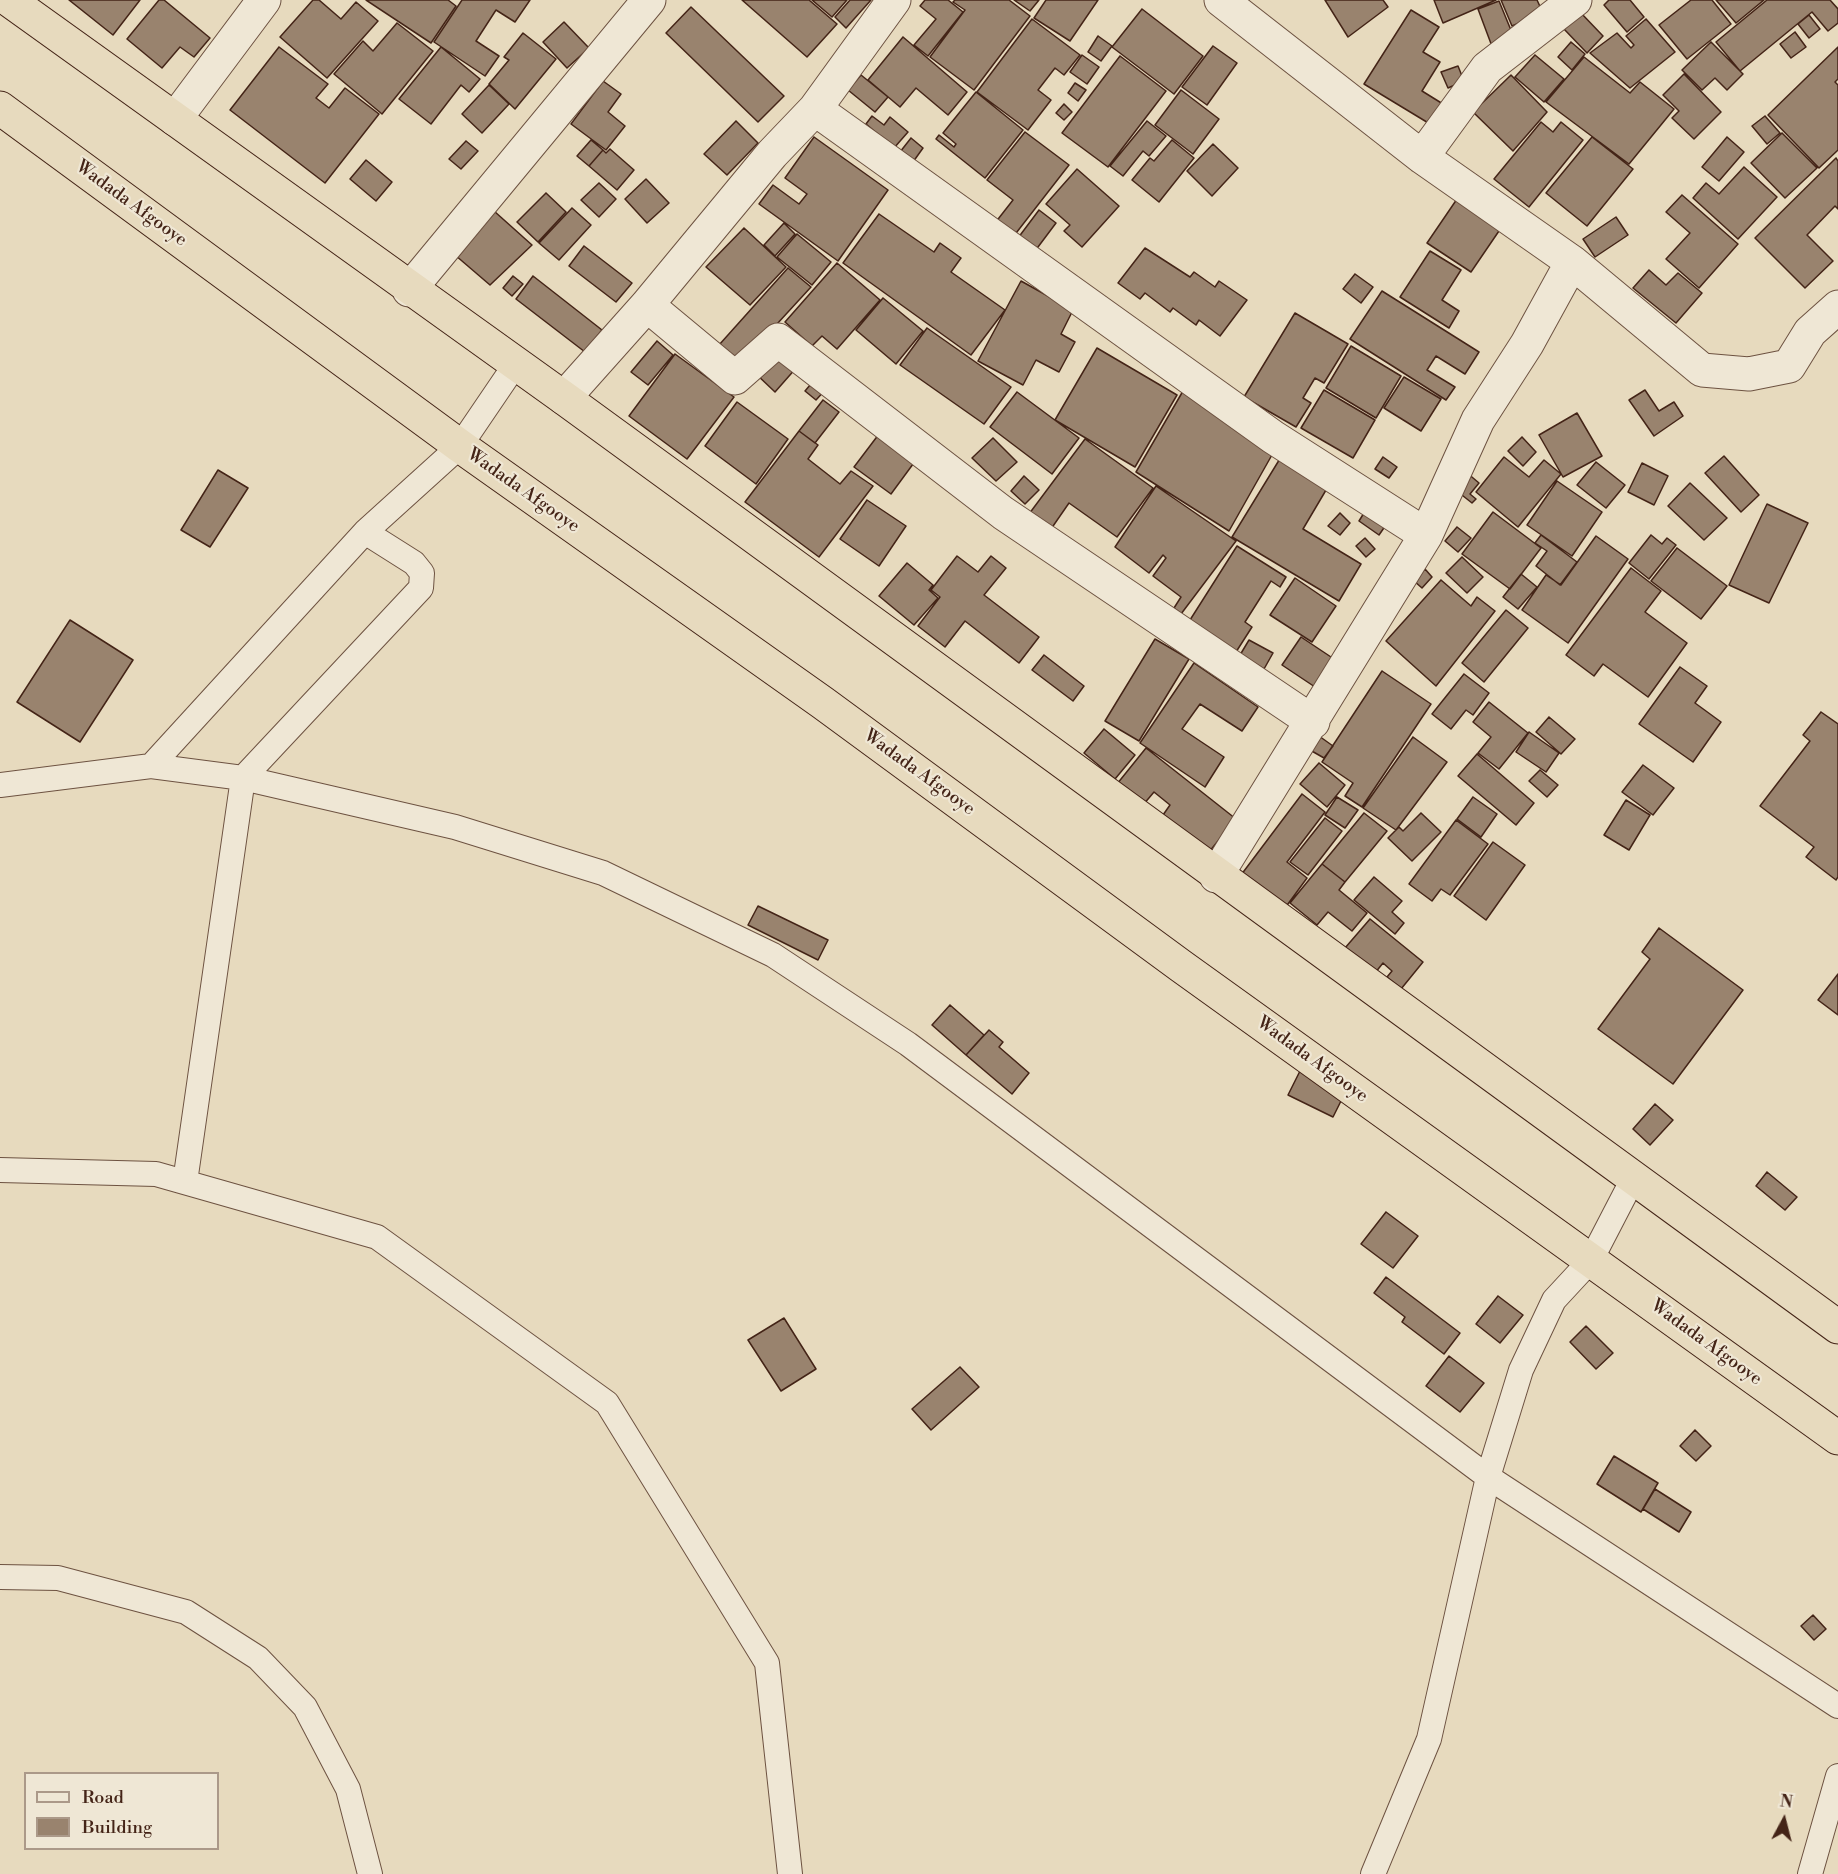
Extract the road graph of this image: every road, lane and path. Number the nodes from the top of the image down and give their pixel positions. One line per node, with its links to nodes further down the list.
1 (9, 0): 9 (highway)
2 (264, 0): 9 (street)
3 (649, 0): 12 (street)
4 (894, 0): 8 (street)
5 (1221, 0): 10 (street)
6 (1575, 0): 10 (street)
7 (0, 108): 17 (highway, Wadada Afgooye)
8 (815, 109): 13 (street); 19 (street)
9 (175, 119): 12 (highway)
10 (1422, 157): 11 (street)
11 (1572, 262): 14 (street); 19 (street)
12 (409, 290): 15 (highway)
13 (647, 305): 16 (street); 20 (street)
14 (1838, 307)
15 (515, 365): 16 (highway); 17 (lane)
16 (564, 398): 24 (highway)
17 (460, 446): 18 (lane); 28 (highway, Wadada Afgooye)
18 (365, 532): 21 (lane); 22 (lane)
19 (1426, 535): 20 (street)
20 (1313, 722): 24 (street)
21 (151, 766): 22 (lane); 23 (lane)
22 (243, 778): 27 (lane); 31 (lane)
23 (0, 785)
24 (1216, 876): 26 (highway)
25 (0, 1170): 27 (lane)
26 (1634, 1178): 28 (lane); 29 (highway)
27 (185, 1182): 36 (lane)
28 (1591, 1260): 30 (highway, Wadada Afgooye); 31 (lane)
29 (1838, 1327)
30 (1838, 1438)
31 (1488, 1477): 33 (lane); 37 (lane)
32 (0, 1577): 35 (lane)
33 (1838, 1706)
34 (1838, 1776): 38 (lane)
35 (370, 1874)
36 (790, 1874)
37 (1372, 1874)
38 (1810, 1874)

